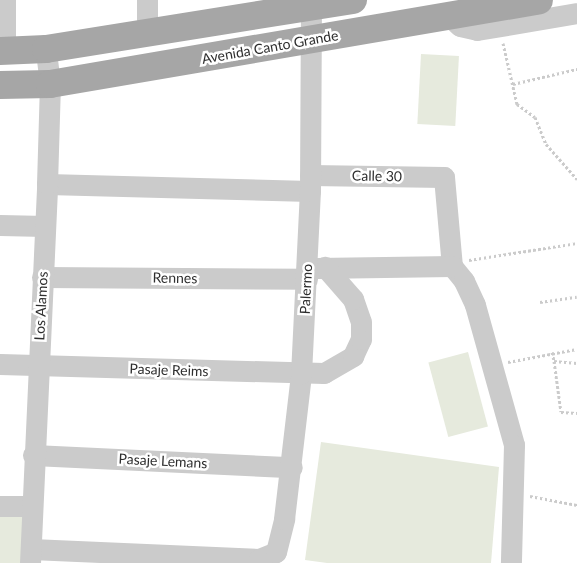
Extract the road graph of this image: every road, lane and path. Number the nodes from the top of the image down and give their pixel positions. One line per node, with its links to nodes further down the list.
1 (5, 0): 12 (street)
2 (147, 0): 9 (street)
3 (539, 0): 7 (main road, Avenida Canto Grande)
4 (331, 3): 5 (main road); 10 (street, Palermo)
5 (238, 9): 9 (main road)
6 (577, 13): 8 (street)
7 (448, 16): 8 (street); 10 (main road, Avenida Canto Grande)
8 (499, 26): 15 (path)
9 (147, 32): 11 (main road)
10 (311, 40): 14 (main road, Avenida Canto Grande); 18 (street, Palermo)
11 (46, 49): 12 (main road); 14 (street, Los Alamos)
12 (2, 51)
13 (577, 69): 15 (path)
14 (50, 84): 16 (main road, Avenida Canto Grande); 19 (street, Los Alamos)
15 (514, 84): 17 (path)
16 (0, 85)
17 (577, 179)
18 (310, 183): 19 (street, Calle 30); 23 (street, Calle 30); 24 (street, Palermo)
19 (47, 184): 21 (street, Los Alamos)
20 (0, 225): 21 (street)
21 (45, 226): 25 (street, Los Alamos)
22 (577, 243): 23 (path)
23 (452, 266): 24 (street, Rennes); 34 (street)
24 (313, 272): 25 (street, Rennes); 35 (street, Palermo); 35 (street, Pasaje Reims)
25 (42, 276): 33 (street, Los Alamos)
26 (577, 297): 27 (path)
27 (540, 302)
28 (577, 349): 29 (path)
29 (552, 352): 30 (path); 34 (path)
30 (554, 361): 31 (path); 36 (path)
31 (577, 363)
32 (0, 364): 33 (street, Pasaje Reims)
33 (37, 365): 35 (street, Pasaje Reims); 37 (street, Los Alamos)
34 (493, 365): 46 (street)
35 (301, 374): 38 (street, Palermo)
36 (577, 414)
37 (33, 455): 38 (street, Pasaje Lemans); 42 (street, Los Alamos)
38 (292, 467): 45 (street, Palermo)
39 (524, 495): 40 (path)
40 (577, 505)
41 (0, 506): 42 (street)
42 (32, 506): 43 (street, Los Alamos)
43 (30, 556): 44 (street)
44 (205, 560): 45 (street)
45 (260, 561)
46 (511, 563)

